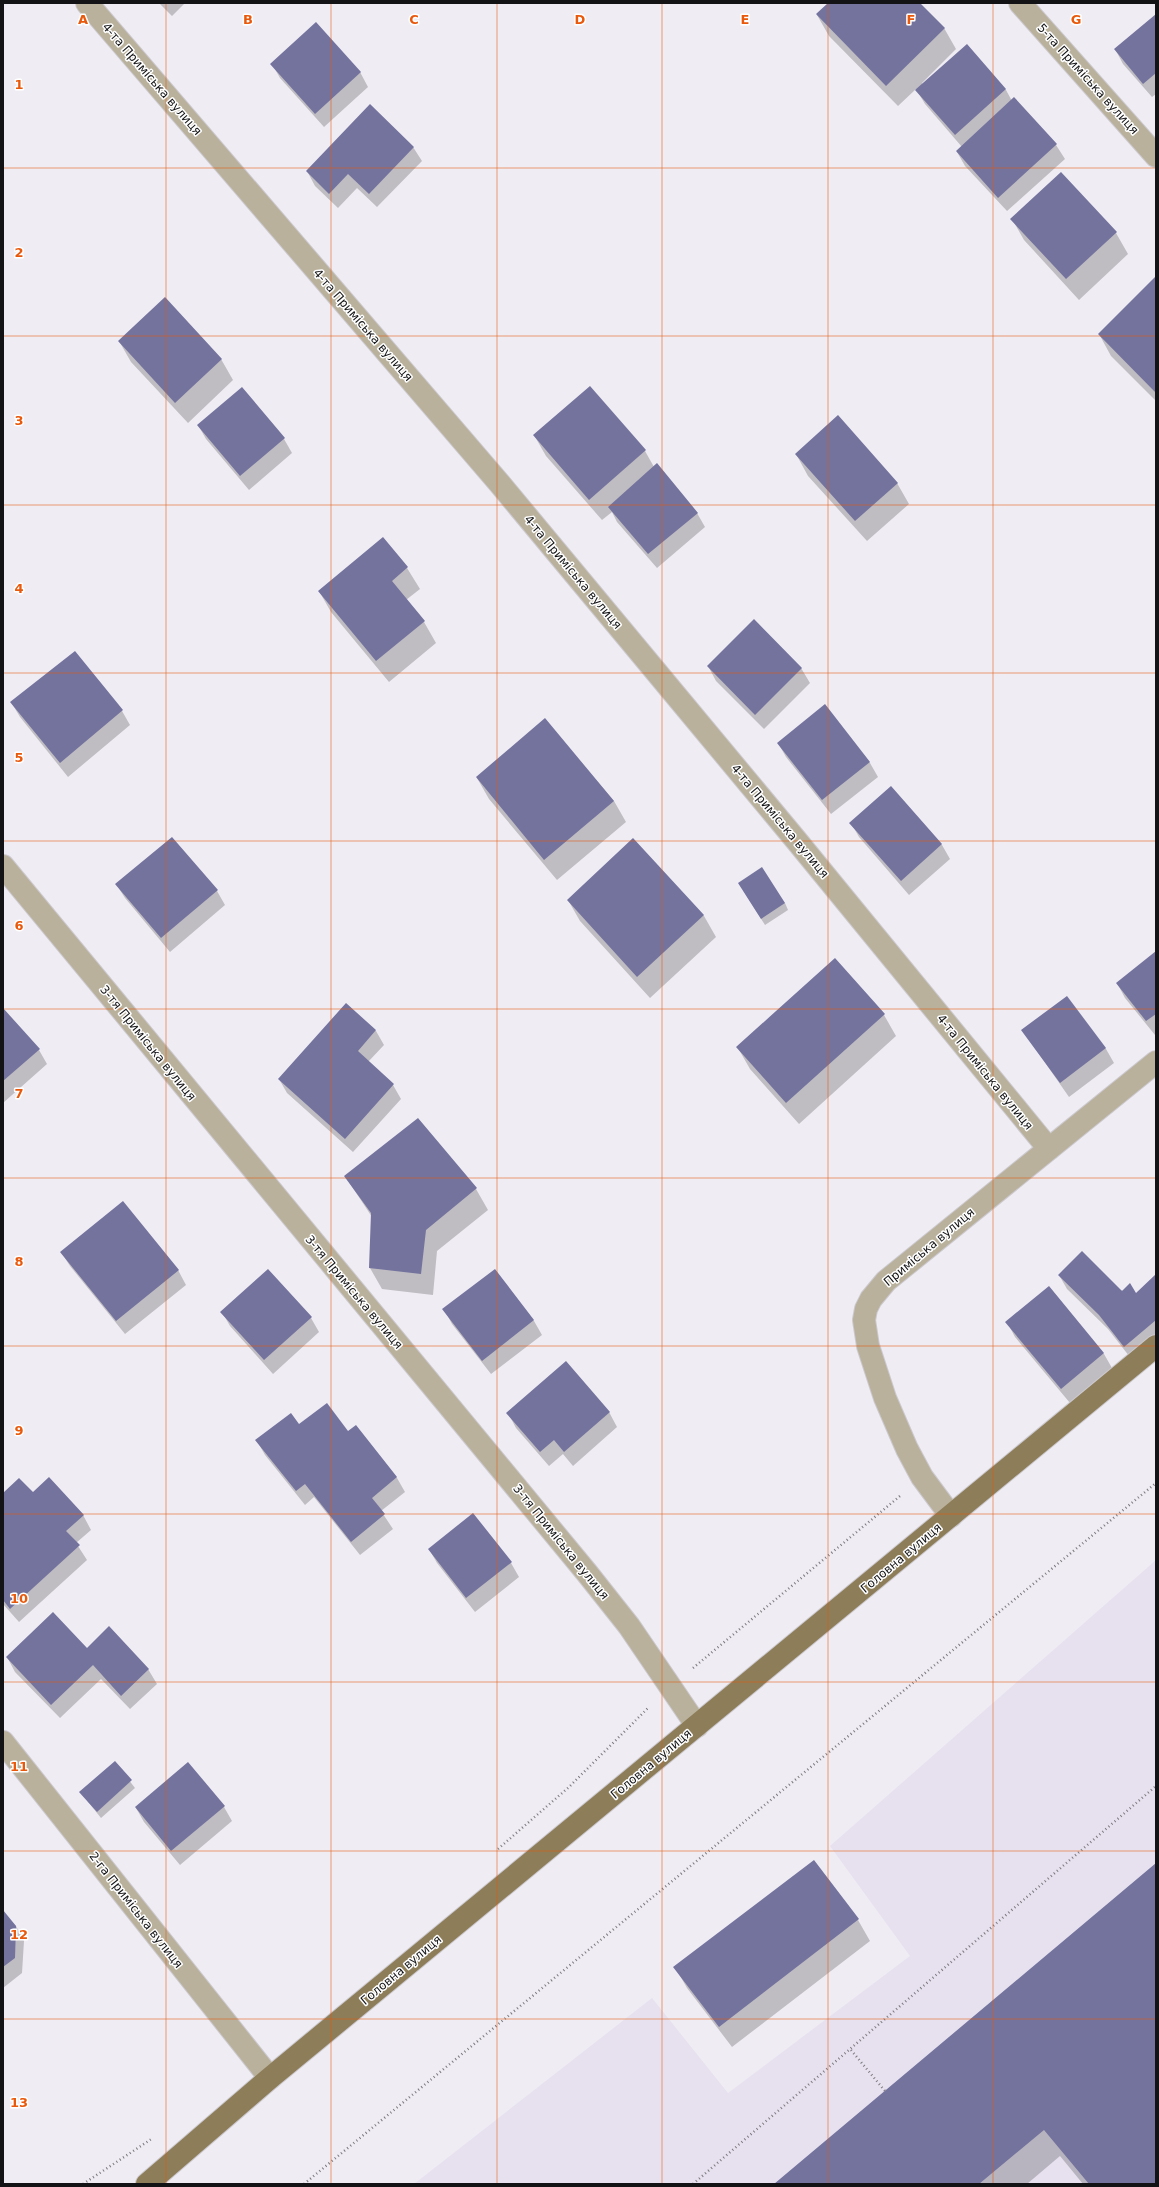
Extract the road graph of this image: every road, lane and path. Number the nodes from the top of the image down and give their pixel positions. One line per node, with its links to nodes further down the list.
1 (87, 3): 6 (street, 4-та Приміська вулиця)
2 (1020, 3): 3 (street, 5-та Приміська вулиця)
3 (1156, 156)
4 (3, 866): 11 (street, 3-тя Приміська вулиця)
5 (1156, 1062): 6 (street, Приміська вулиця)
6 (1049, 1149): 8 (street, Приміська вулиця)
7 (1156, 1346): 10 (main road, Головна вулиця)
8 (922, 1477): 10 (street, Приміська вулиця); 11 (path)
9 (1156, 1483): 22 (path)
10 (951, 1516): 12 (main road, Головна вулиця)
11 (669, 1687): 12 (street, 3-тя Приміська вулиця); 15 (path)
12 (697, 1726): 17 (main road, Головна вулиця)
13 (3, 1742): 17 (street, 2-га Приміська вулиця)
14 (1156, 1786): 16 (path)
15 (492, 1854)
16 (851, 2050): 18 (path); 23 (path)
17 (270, 2078): 21 (main road, Головна вулиця)
18 (885, 2091)
19 (154, 2137): 20 (path)
20 (83, 2184)
21 (147, 2184)
22 (304, 2184)
23 (693, 2184)

